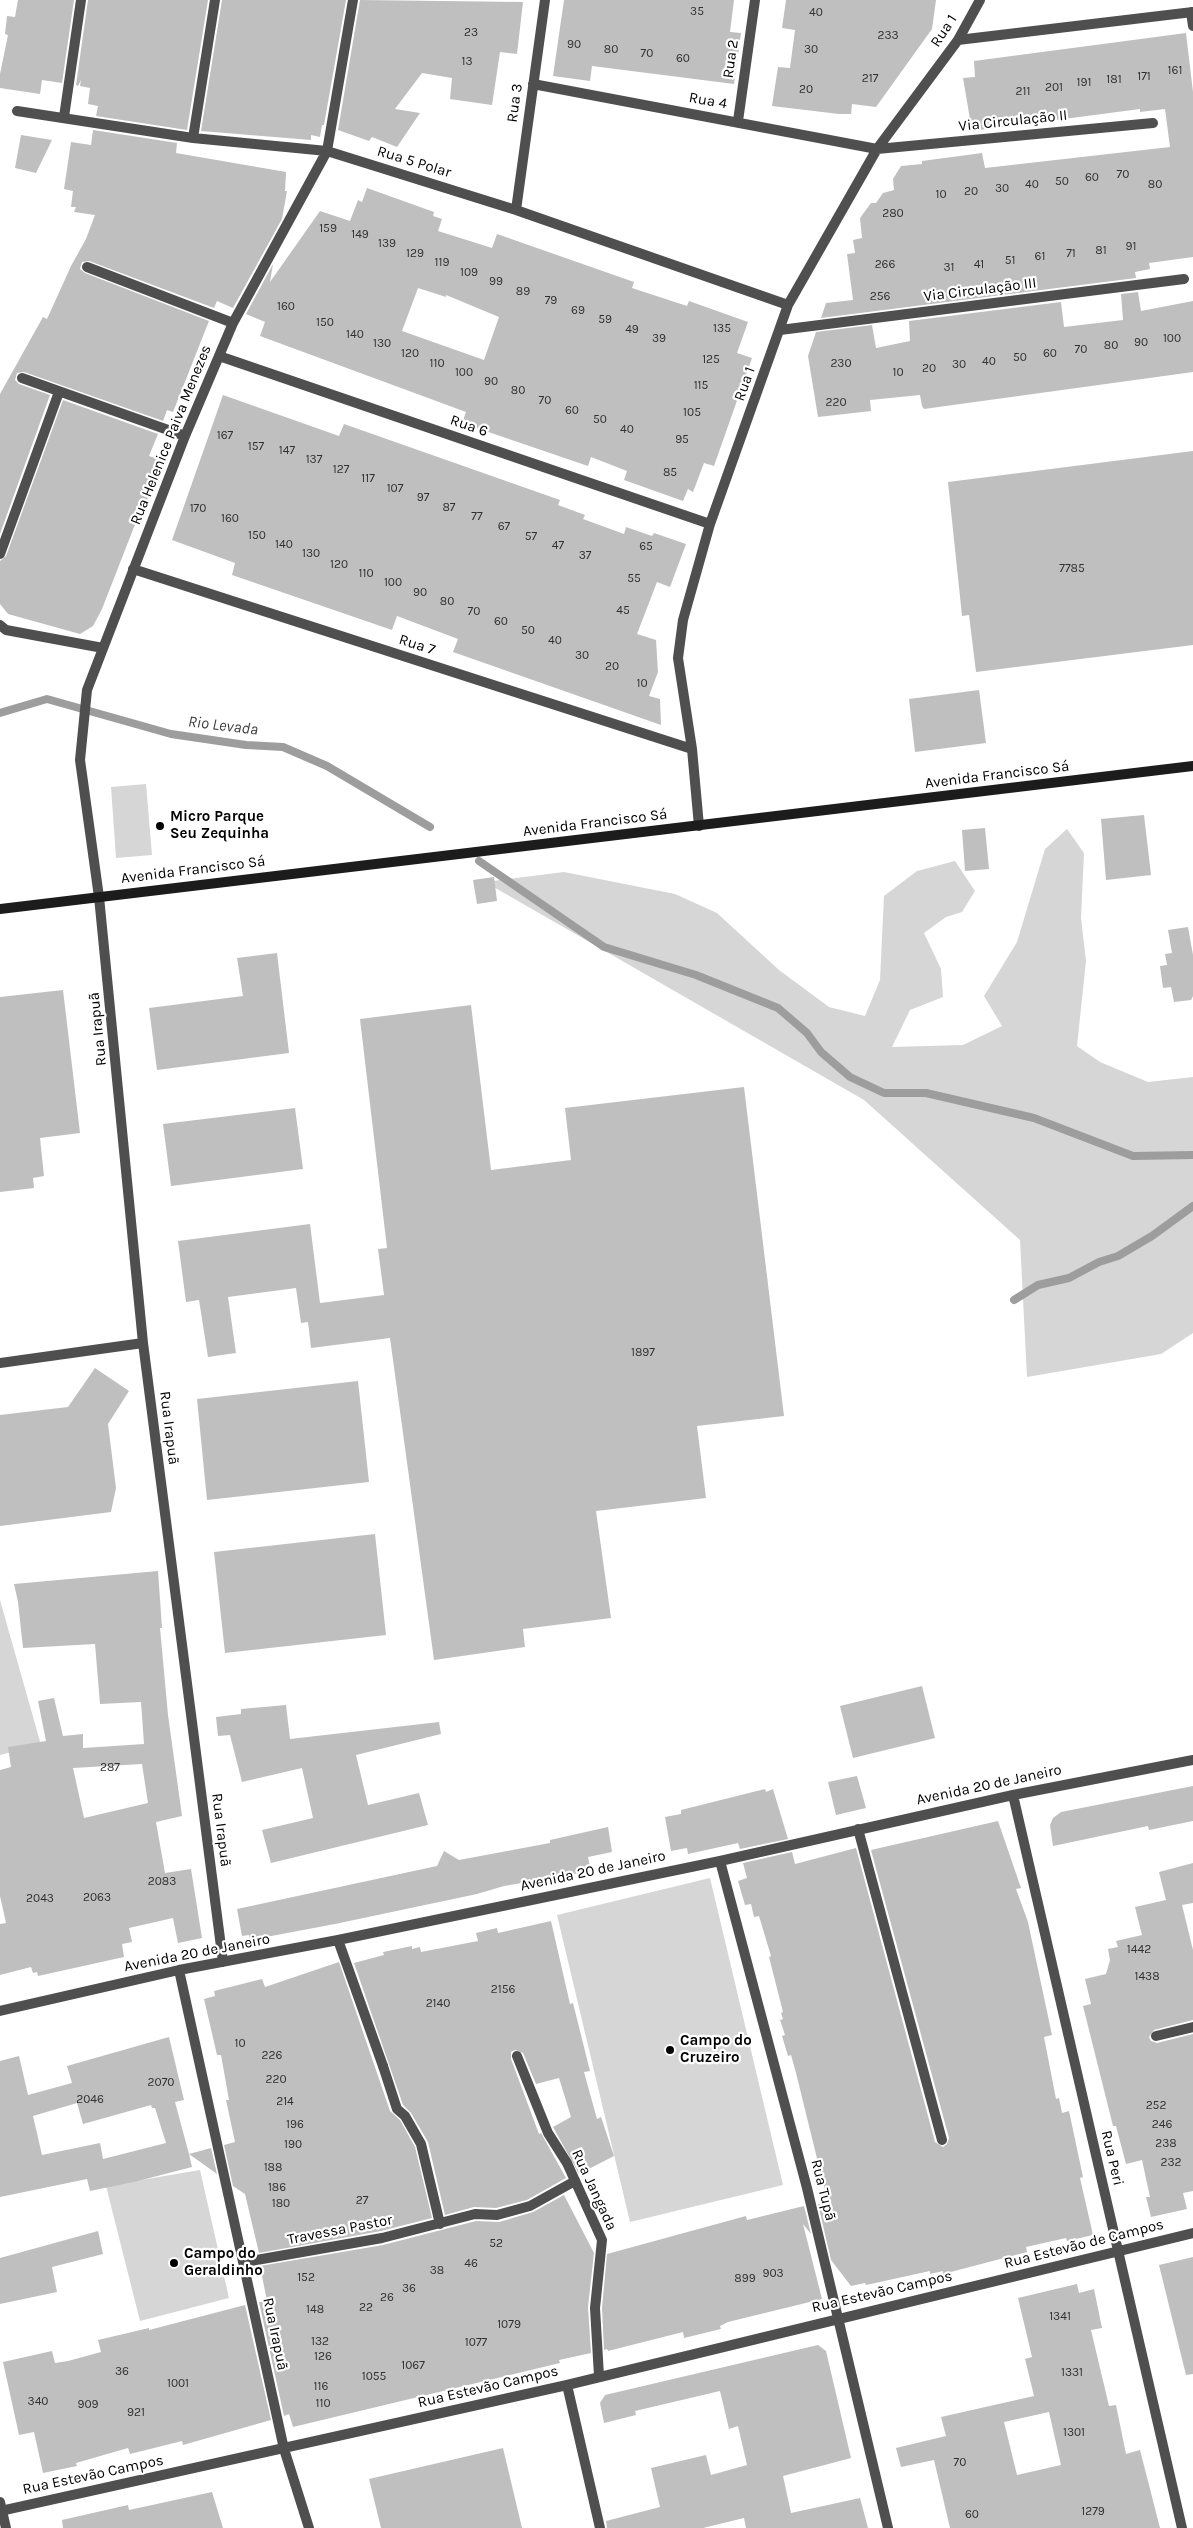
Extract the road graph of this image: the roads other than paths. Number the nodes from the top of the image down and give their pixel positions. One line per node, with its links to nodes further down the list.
1 (81, 0): 12 (street)
2 (215, 0): 15 (street)
3 (353, 0): 17 (street, Rua Helenice Paiva Menezes)
4 (544, 0): 10 (street, Rua 3)
5 (754, 0): 13 (street, Rua 2)
6 (980, 0): 9 (street, Rua 1)
7 (1192, 12): 8 (street); 9 (street)
8 (1193, 26)
9 (958, 40): 16 (street, Rua 1)
10 (533, 84): 13 (street, Rua 4); 18 (street, Rua 3)
11 (17, 111): 12 (street, Rua 5 Polar)
12 (64, 117): 15 (street, Rua 5 Polar)
13 (738, 121): 16 (street, Rua 4)
14 (1153, 123): 16 (street, Via Circulação II)
15 (193, 138): 17 (street, Rua 5 Polar)
16 (877, 149): 21 (street, Rua 1)
17 (327, 151): 18 (street, Rua 5 Polar); 22 (street, Rua Helenice Paiva Menezes)
18 (516, 210): 21 (street, Rua 5 Polar)
19 (87, 266): 22 (street)
20 (1184, 279): 23 (street, Via Circulação III)
21 (788, 305): 23 (street, Rua 1)
22 (233, 323): 24 (street, Rua Helenice Paiva Menezes)
23 (780, 330): 28 (street, Rua 1)
24 (219, 356): 27 (street, Rua Helenice Paiva Menezes); 28 (street, Rua 6)
25 (22, 378): 26 (street)
26 (59, 392): 27 (street); 29 (street)
27 (185, 436): 30 (street, Rua Helenice Paiva Menezes)
28 (710, 524): 33 (street, Rua 1)
29 (0, 554)
30 (134, 569): 32 (street, Rua Helenice Paiva Menezes); 33 (street, Rua 7)
31 (3, 627): 32 (street)
32 (103, 648): 36 (street, Rua Helenice Paiva Menezes)
33 (692, 749): 35 (street, Rua 1)
34 (1193, 766): 35 (main road, Avenida Francisco Sá)
35 (699, 826): 36 (main road, Avenida Francisco Sá)
36 (99, 897): 37 (main road, Avenida Francisco Sá); 38 (street, Rua Irapuã)
37 (0, 909)
38 (143, 1343): 39 (street); 45 (street, Rua Irapuã)
39 (0, 1363)
40 (1193, 1760): 41 (street, Avenida 20 de Janeiro)
41 (1013, 1795): 42 (street, Avenida 20 de Janeiro); 55 (street, Rua Peri)
42 (858, 1829): 43 (street, Avenida 20 de Janeiro); 51 (street)
43 (720, 1861): 44 (street, Avenida 20 de Janeiro); 58 (street, Rua Tupã)
44 (338, 1940): 45 (street, Avenida 20 de Janeiro); 53 (street)
45 (223, 1962): 46 (street, Avenida 20 de Janeiro)
46 (179, 1970): 47 (street, Avenida 20 de Janeiro); 56 (street, Rua Irapuã)
47 (0, 2011)
48 (1193, 2027): 49 (street)
49 (1156, 2036)
50 (517, 2056): 52 (street, Rua Jangada)
51 (942, 2140)
52 (575, 2181): 53 (street, Travessa Pastor); 59 (street, Rua Jangada)
53 (440, 2224): 56 (street, Travessa Pastor)
54 (1193, 2233): 55 (street, Rua Estevão de Campos)
55 (1118, 2251): 57 (street, Rua Estevão de Campos); 67 (street, Rua Peri)
56 (245, 2262): 61 (street, Rua Irapuã)
57 (981, 2284): 58 (street, Rua Estevão Campos)
58 (838, 2318): 59 (street, Rua Estevão Campos); 66 (street, Rua Tupã)
59 (599, 2376): 60 (street, Rua Estevão Campos)
60 (567, 2385): 61 (street, Rua Estevão Campos); 65 (street)
61 (284, 2448): 62 (street, Rua Estevão Campos); 64 (street, Rua Irapuã)
62 (1, 2508): 63 (street)
63 (6, 2528)
64 (309, 2528)
65 (600, 2528)
66 (888, 2528)
67 (1182, 2528)

